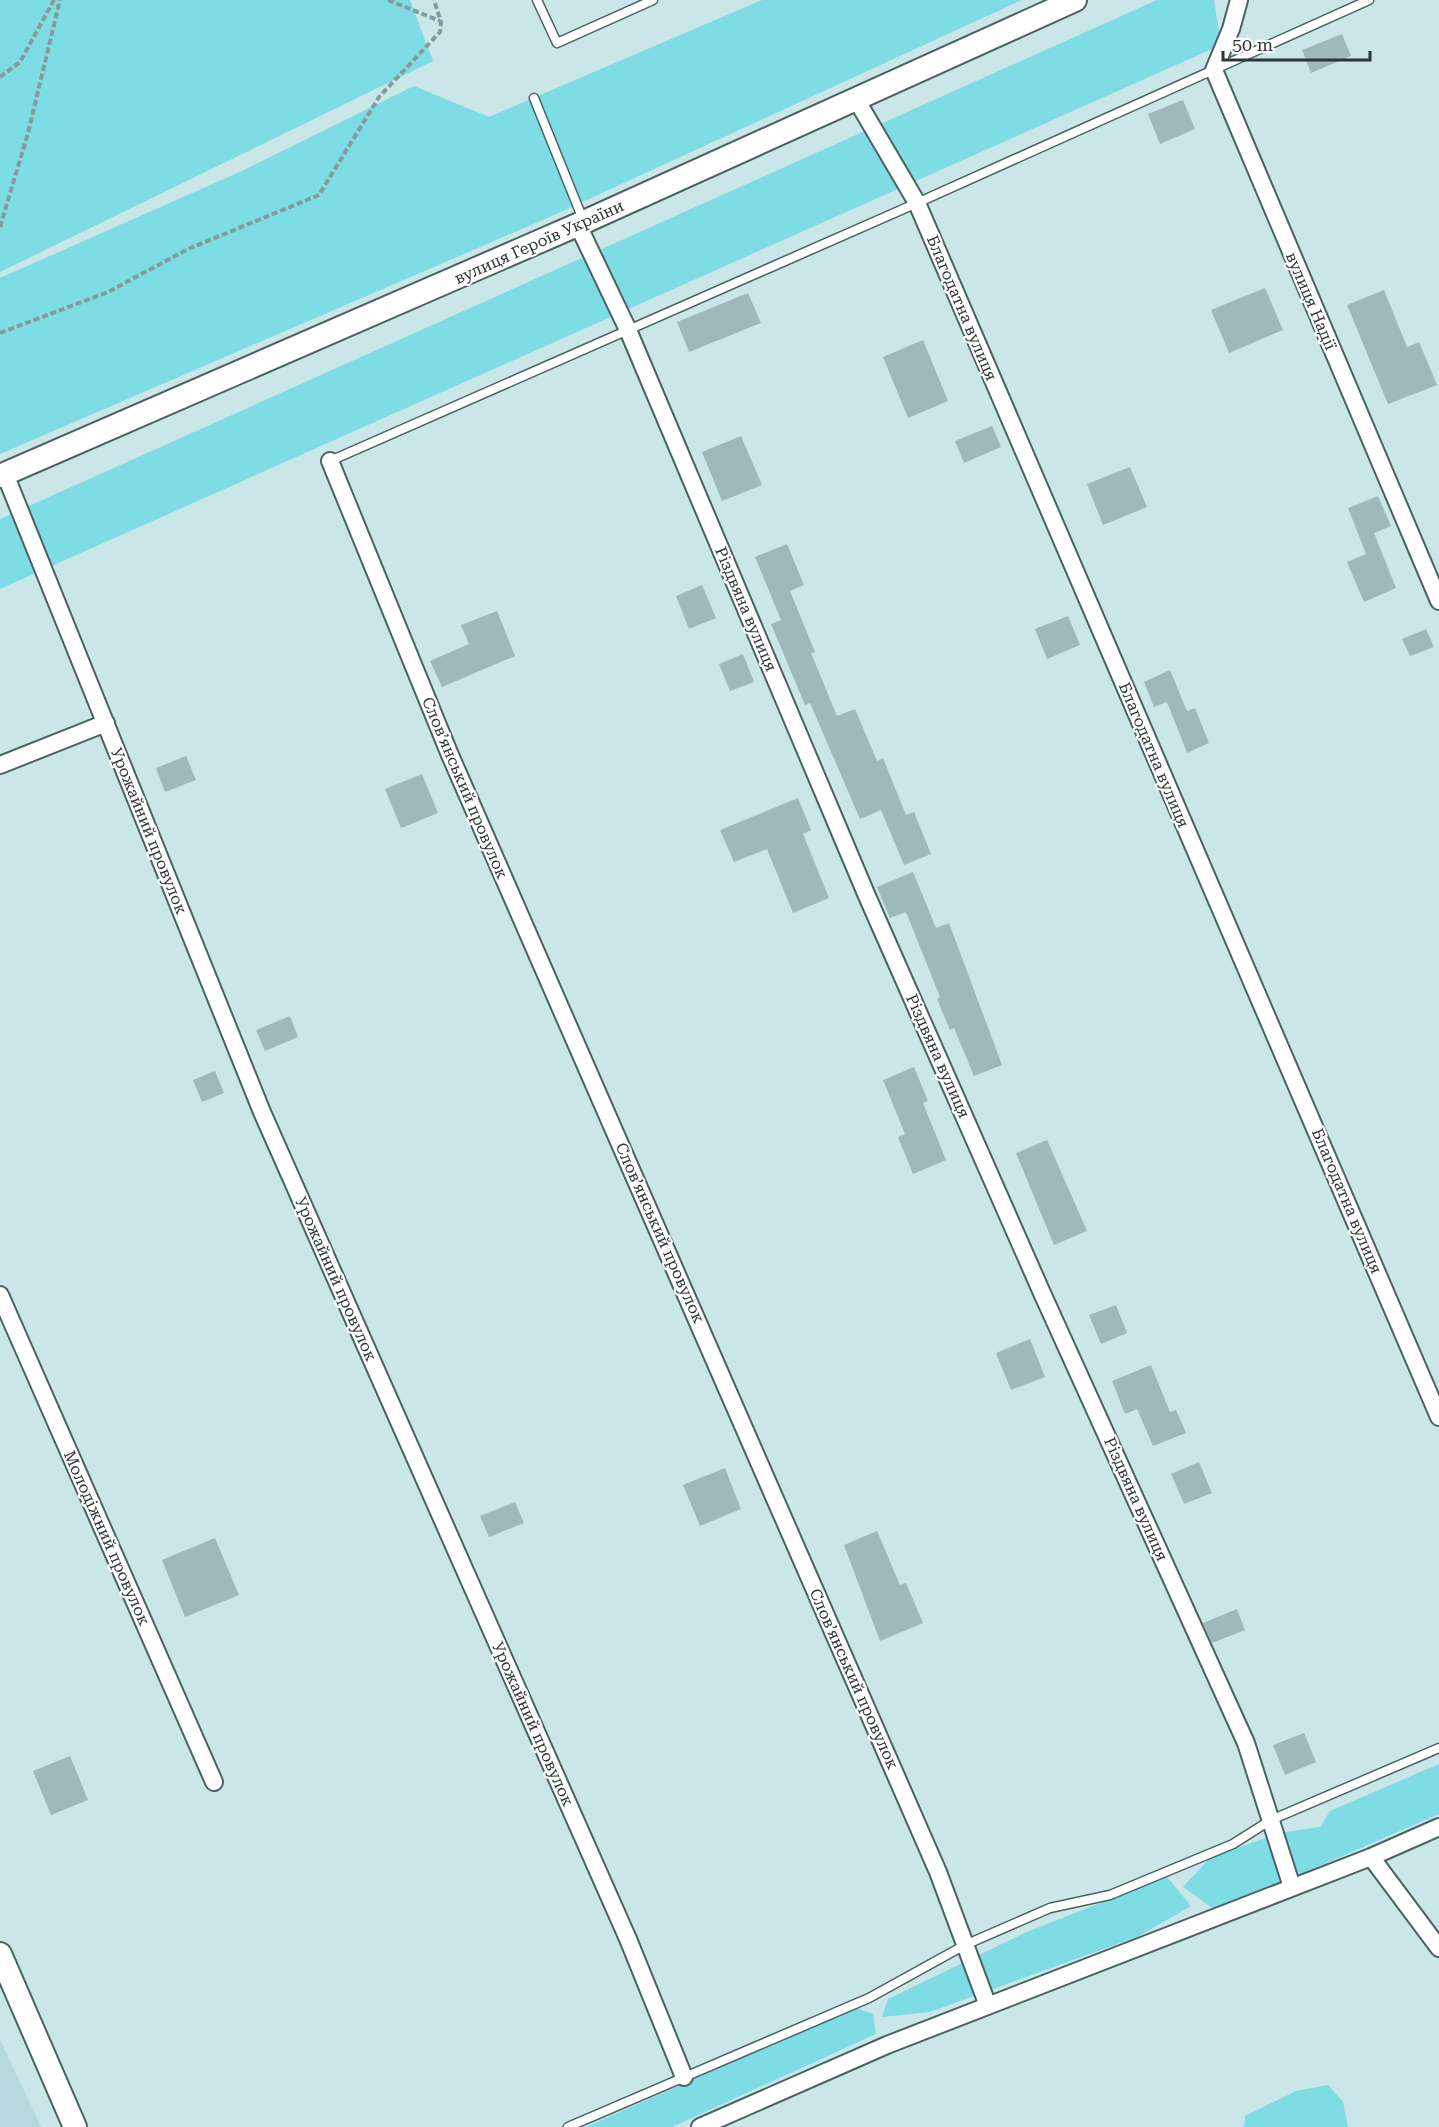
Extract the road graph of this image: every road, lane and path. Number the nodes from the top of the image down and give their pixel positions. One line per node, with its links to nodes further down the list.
1 (54, 0): 12 (path)
2 (60, 0): 17 (path)
3 (388, 0): 10 (path)
4 (434, 0): 10 (path)
5 (537, 0): 6 (lane)
6 (653, 0)
7 (1076, 0): 14 (main road, вулиця Героїв України)
8 (1239, 0): 11 (street)
9 (1369, 0): 11 (lane)
10 (441, 22): 19 (path)
11 (1214, 70): 15 (lane); 22 (street, вулиця Надії)
12 (0, 77)
13 (534, 98): 16 (lane)
14 (856, 99): 15 (street, Благодатна вулиця); 16 (main road, вулиця Героїв України)
15 (917, 203): 18 (lane); 26 (street, Благодатна вулиця)
16 (581, 224): 18 (street, Різдвяна вулиця); 21 (main road, вулиця Героїв України)
17 (0, 227)
18 (628, 330): 20 (lane); 29 (street, Різдвяна вулиця)
19 (0, 333)
20 (330, 461): 33 (street, Словʼянський провулок)
21 (2, 475): 23 (street, Урожайний провулок)
22 (1439, 601)
23 (106, 723): 24 (street); 37 (street, Урожайний провулок)
24 (0, 765)
25 (0, 1295): 28 (street, Молодіжний провулок)
26 (1439, 1417)
27 (1439, 1748): 29 (lane)
28 (214, 1782)
29 (1270, 1820): 32 (street, Різдвяна вулиця); 33 (lane)
30 (1439, 1827): 31 (street)
31 (1371, 1857): 32 (street); 34 (street)
32 (1292, 1887): 36 (street)
33 (965, 1945): 36 (street, Словʼянський провулок); 37 (lane)
34 (1439, 1948)
35 (2, 1959): 38 (main road)
36 (988, 2006): 40 (street)
37 (684, 2077): 39 (lane)
38 (75, 2127)
39 (568, 2127)
40 (700, 2127)

